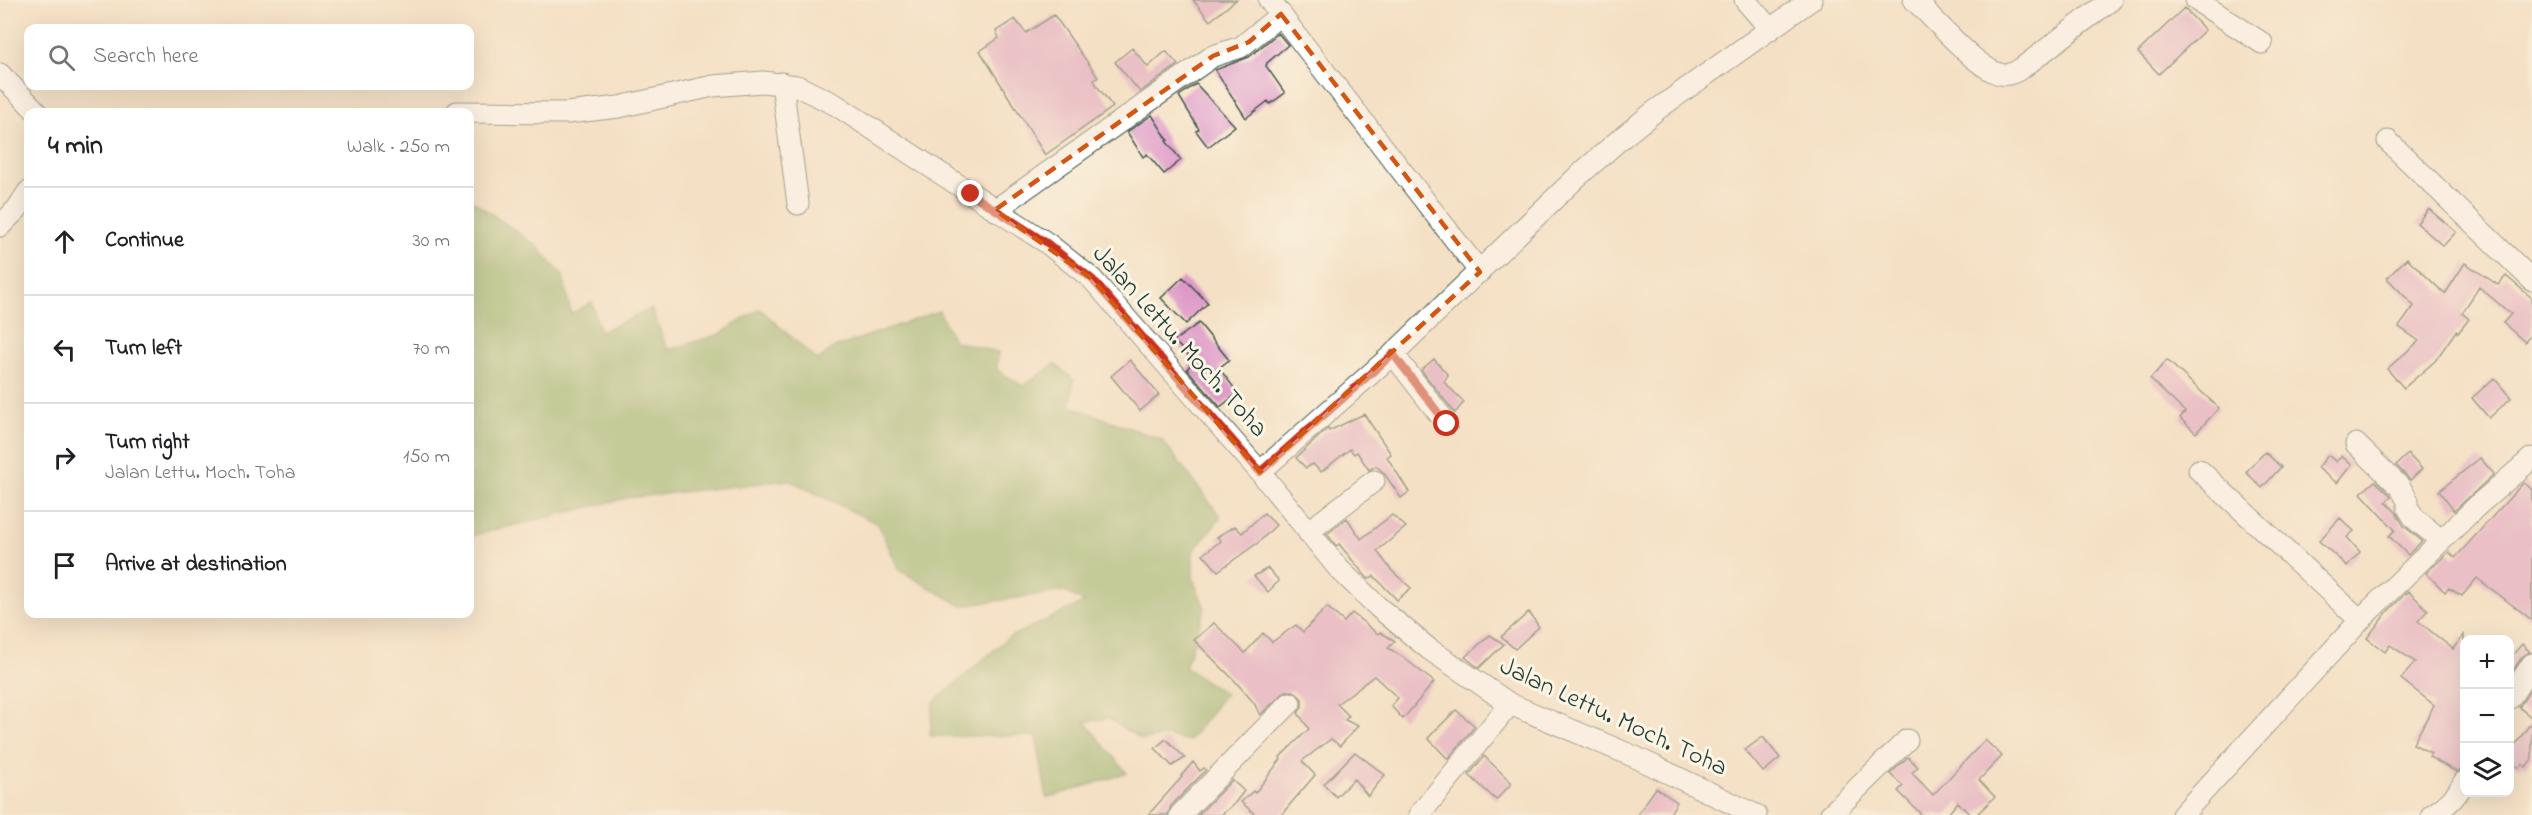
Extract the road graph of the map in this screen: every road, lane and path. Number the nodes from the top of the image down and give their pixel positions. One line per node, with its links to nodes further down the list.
1 (1745, 0): 7 (street)
2 (1811, 0): 7 (street)
3 (1914, 0): 4 (street)
4 (2111, 0)
5 (2196, 0): 8 (street)
6 (1275, 7): 16 (street); 18 (street)
7 (1770, 29): 18 (street)
8 (2262, 43)
9 (0, 74): 11 (street)
10 (782, 83): 12 (street, Jalan Lettu. Moch. Toha); 15 (street); 16 (street, Jalan Lettu. Moch. Toha)
11 (33, 108)
12 (474, 112)
13 (2388, 141): 19 (street)
14 (24, 198): 17 (street)
15 (798, 204)
16 (995, 210): 25 (street, Jalan Lettu. Moch. Toha)
17 (0, 226)
18 (1480, 272): 20 (street)
19 (2532, 280)
20 (1393, 354): 21 (street); 25 (street)
21 (1447, 424)
22 (2356, 444): 28 (street)
23 (2532, 458): 28 (street)
24 (2199, 470): 29 (street)
25 (1260, 472): 27 (street, Jalan Lettu. Moch. Toha)
26 (1374, 481): 27 (street)
27 (1308, 532): 33 (street, Jalan Lettu. Moch. Toha)
28 (2441, 540): 29 (street)
29 (2360, 620): 40 (street)
30 (2532, 664): 31 (street)
31 (2514, 693)
32 (1290, 703): 36 (street)
33 (1509, 704): 37 (street); 38 (street, Jalan Lettu. Moch. Toha)
34 (1907, 740): 39 (street)
35 (2460, 790): 41 (street)
36 (1180, 815)
37 (1419, 815)
38 (1756, 815)
39 (1830, 815)
40 (2182, 815)
41 (2432, 815)

